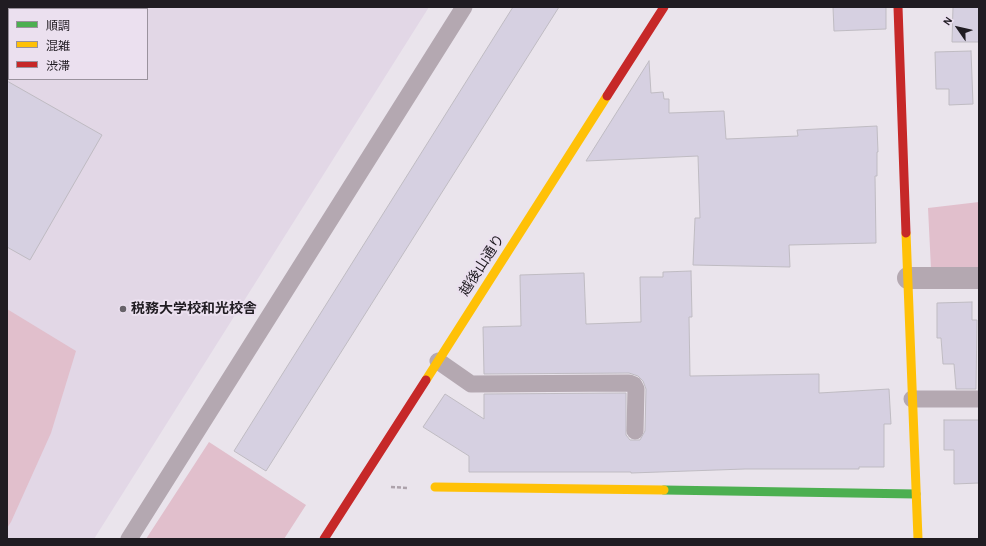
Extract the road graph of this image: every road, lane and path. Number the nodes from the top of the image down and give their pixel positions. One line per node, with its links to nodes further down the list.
1 (464, 7): 13 (lane)
2 (664, 7): 6 (street, 越後山通り)
3 (898, 7): 4 (street)
4 (908, 278): 5 (street); 7 (street)
5 (979, 278)
6 (438, 361): 9 (lane); 10 (street, 越後山通り)
7 (912, 399): 8 (lane); 12 (street)
8 (979, 399)
9 (635, 431)
10 (365, 476): 11 (path); 14 (street, 越後山通り)
11 (435, 487): 12 (street)
12 (916, 494): 15 (street)
13 (129, 539)
14 (324, 539)
15 (918, 539)

